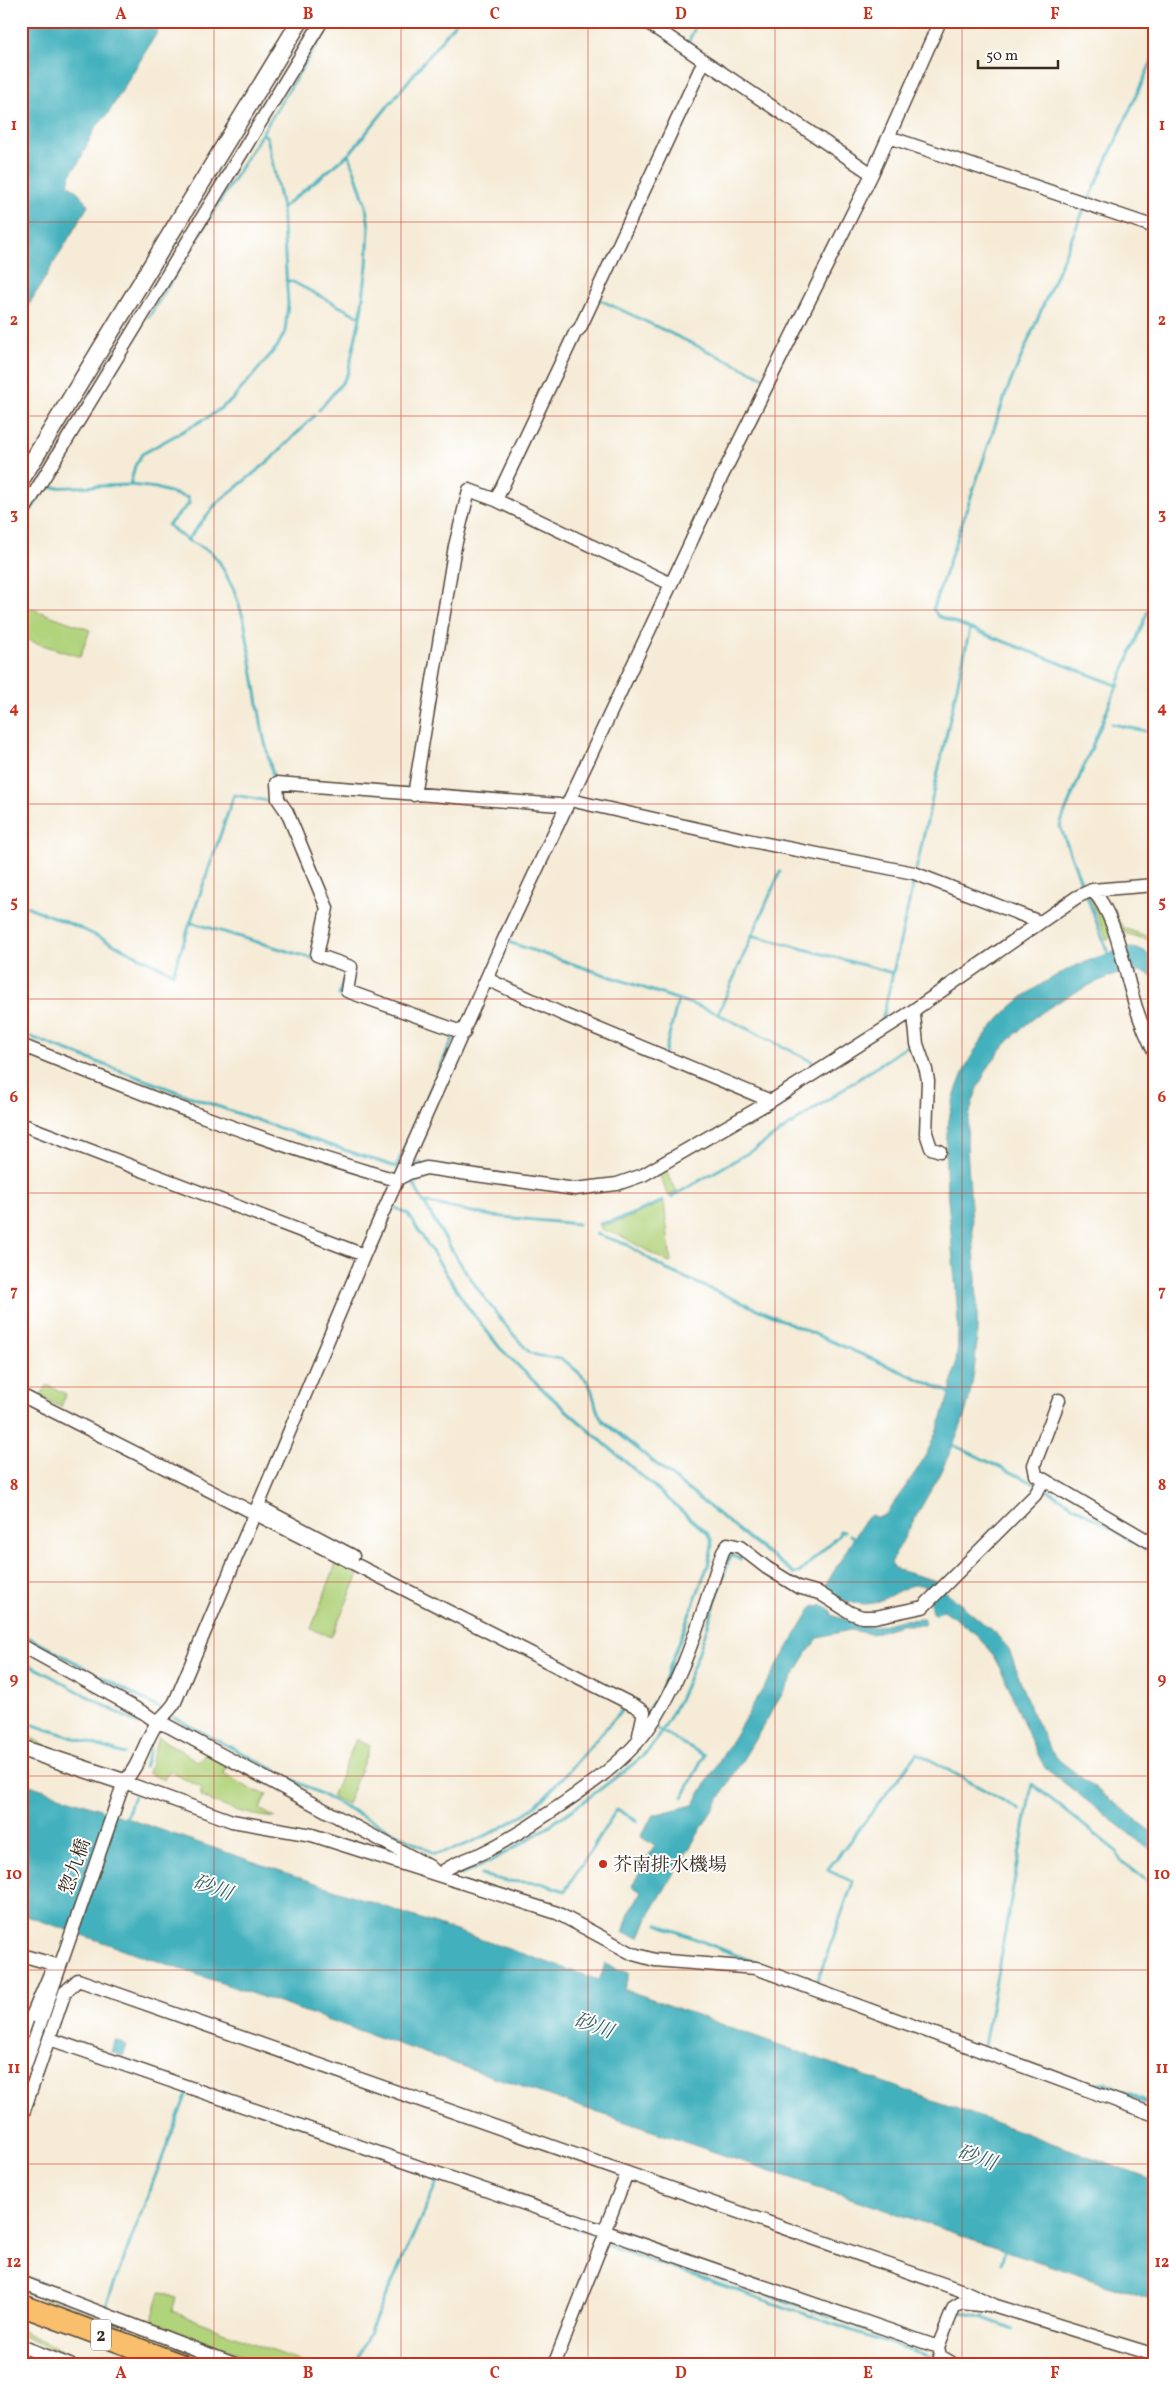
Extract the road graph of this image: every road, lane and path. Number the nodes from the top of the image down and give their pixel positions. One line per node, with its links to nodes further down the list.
1 (300, 21): 9 (street)
2 (322, 21): 11 (street)
3 (645, 21): 5 (street)
4 (940, 21): 6 (street, 惣九橋)
5 (704, 61): 7 (street); 10 (street)
6 (889, 137): 7 (street, 惣九橋); 8 (street)
7 (869, 172): 12 (street, 惣九橋)
8 (1155, 227)
9 (21, 480)
10 (496, 500): 12 (street); 13 (street)
11 (21, 515)
12 (671, 584): 14 (street, 惣九橋)
13 (414, 795): 14 (street); 20 (street)
14 (565, 805): 17 (street); 18 (street, 惣九橋)
15 (1155, 884): 16 (street)
16 (1088, 892): 17 (street); 22 (street)
17 (1040, 922): 19 (street)
18 (487, 979): 20 (street, 惣九橋); 23 (street)
19 (912, 1013): 23 (street); 25 (street)
20 (464, 1032): 26 (street, 惣九橋)
21 (23, 1051): 26 (street)
22 (1155, 1053)
23 (768, 1099): 26 (street)
24 (21, 1124): 27 (street)
25 (940, 1151)
26 (392, 1180): 27 (street, 惣九橋)
27 (361, 1253): 31 (street, 惣九橋)
28 (21, 1395): 31 (street)
29 (1059, 1400): 30 (street)
30 (1042, 1484): 32 (street); 36 (street)
31 (257, 1510): 33 (street); 35 (street, 惣九橋); 36 (street)
32 (1155, 1545)
33 (360, 1560)
34 (21, 1645): 35 (street)
35 (157, 1722): 38 (street, 惣九橋); 39 (street)
36 (635, 1744): 39 (street)
37 (21, 1748): 38 (street)
38 (121, 1789): 39 (street); 41 (street, 惣九橋)
39 (439, 1875): 46 (street)
40 (21, 1955): 41 (street)
41 (57, 1965): 42 (street); 42 (street, bridge)
42 (27, 2033): 43 (street); 44 (street); 45 (street)
43 (49, 2042): 47 (street); 48 (street); 49 (street)
44 (21, 2050)
45 (21, 2077)
46 (1155, 2115)
47 (21, 2119)
48 (627, 2173): 49 (street); 52 (street)
49 (605, 2234): 55 (street); 61 (street)
50 (21, 2282): 60 (street)
51 (21, 2305): 59 (highway, 2)
52 (996, 2306): 55 (street); 56 (street)
53 (21, 2320): 58 (highway, 2)
54 (21, 2346): 57 (street)
55 (938, 2347): 62 (street)
56 (1155, 2355)
57 (70, 2365)
58 (141, 2365)
59 (181, 2365)
60 (237, 2365)
61 (554, 2365)
62 (955, 2365)

